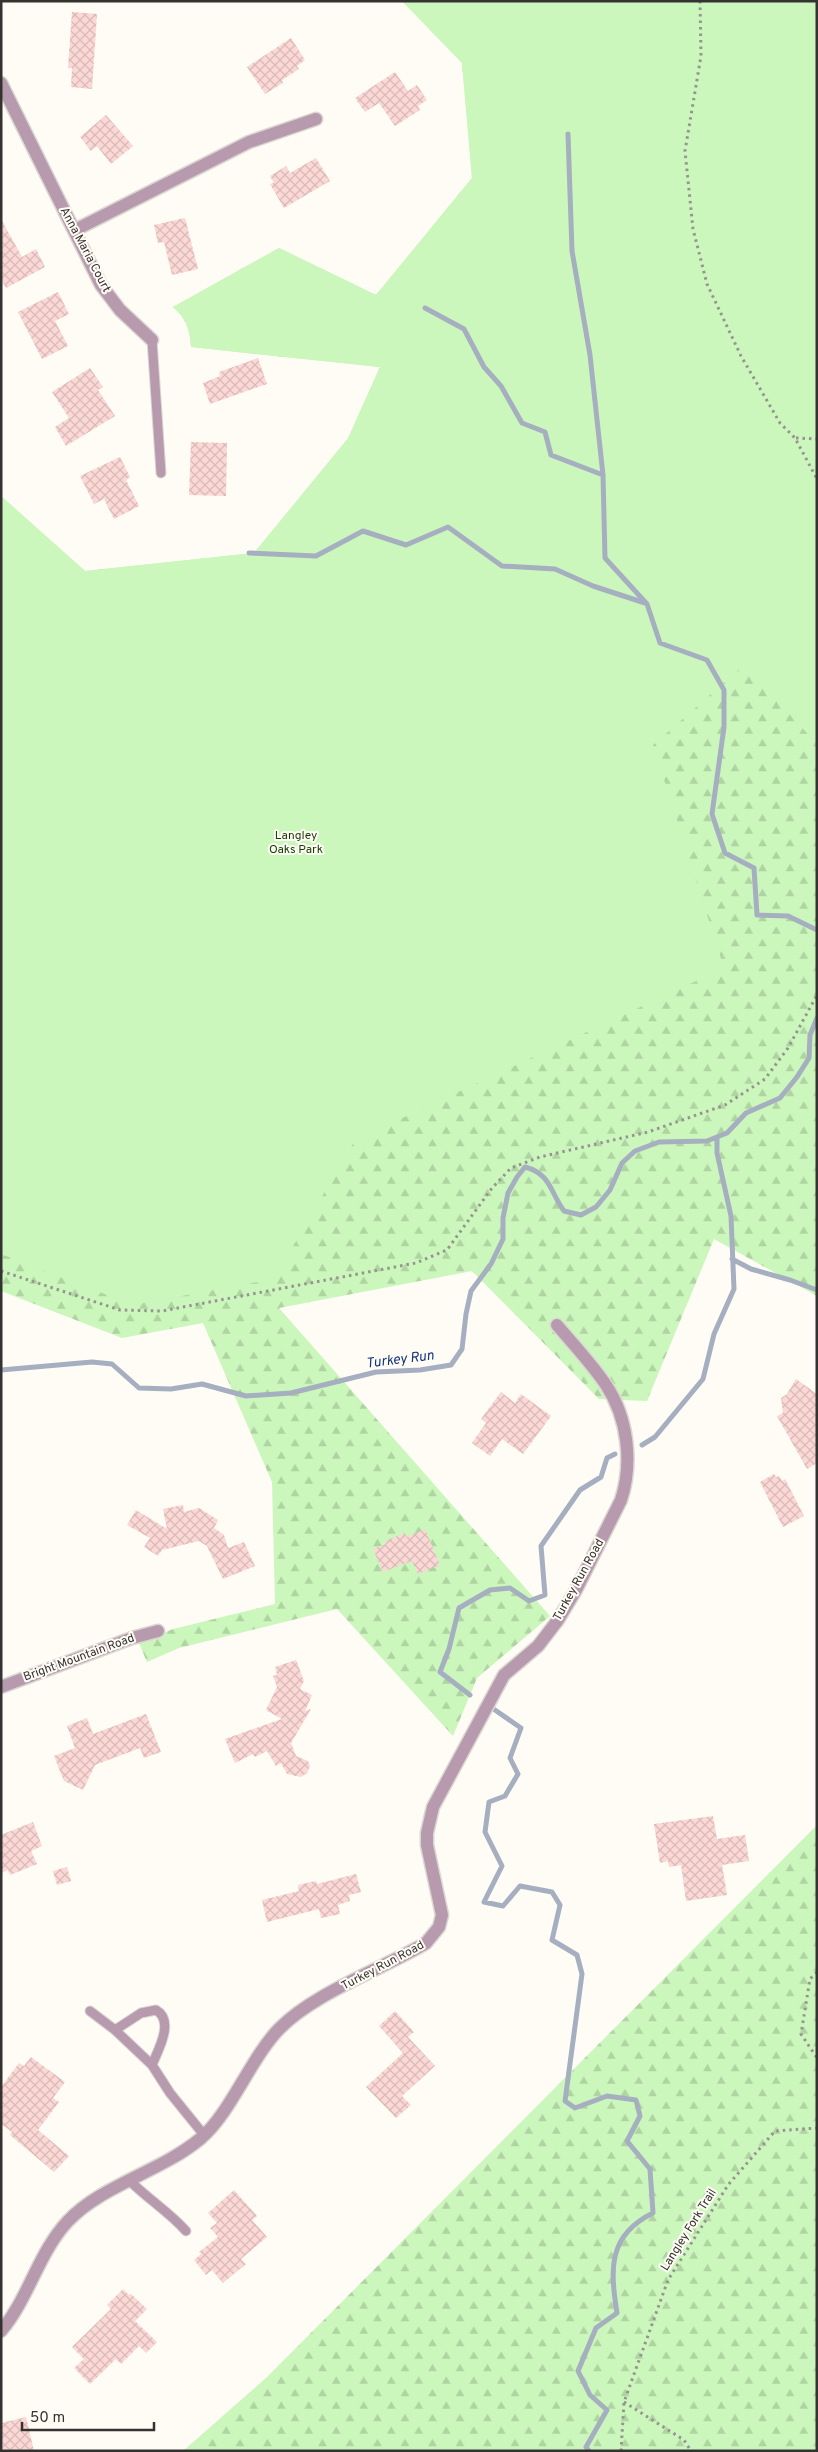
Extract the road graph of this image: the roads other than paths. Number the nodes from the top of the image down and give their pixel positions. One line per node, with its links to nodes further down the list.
1 (1, 83): 3 (street, Anna Maria Court)
2 (316, 119): 3 (street)
3 (75, 230): 4 (street, Anna Maria Court)
4 (152, 340): 5 (lane, Anna Maria Court)
5 (161, 472)
6 (556, 1325): 12 (street, Turkey Run Road)
7 (158, 1631): 8 (street, Bright Mountain Road)
8 (1, 1687)
9 (90, 2011): 10 (lane)
10 (115, 2030): 11 (lane); 11 (lane)
11 (152, 2064): 12 (lane)
12 (204, 2135): 13 (street, Turkey Run Road)
13 (130, 2181): 14 (lane); 15 (street, Turkey Run Road)
14 (186, 2231)
15 (1, 2331)

